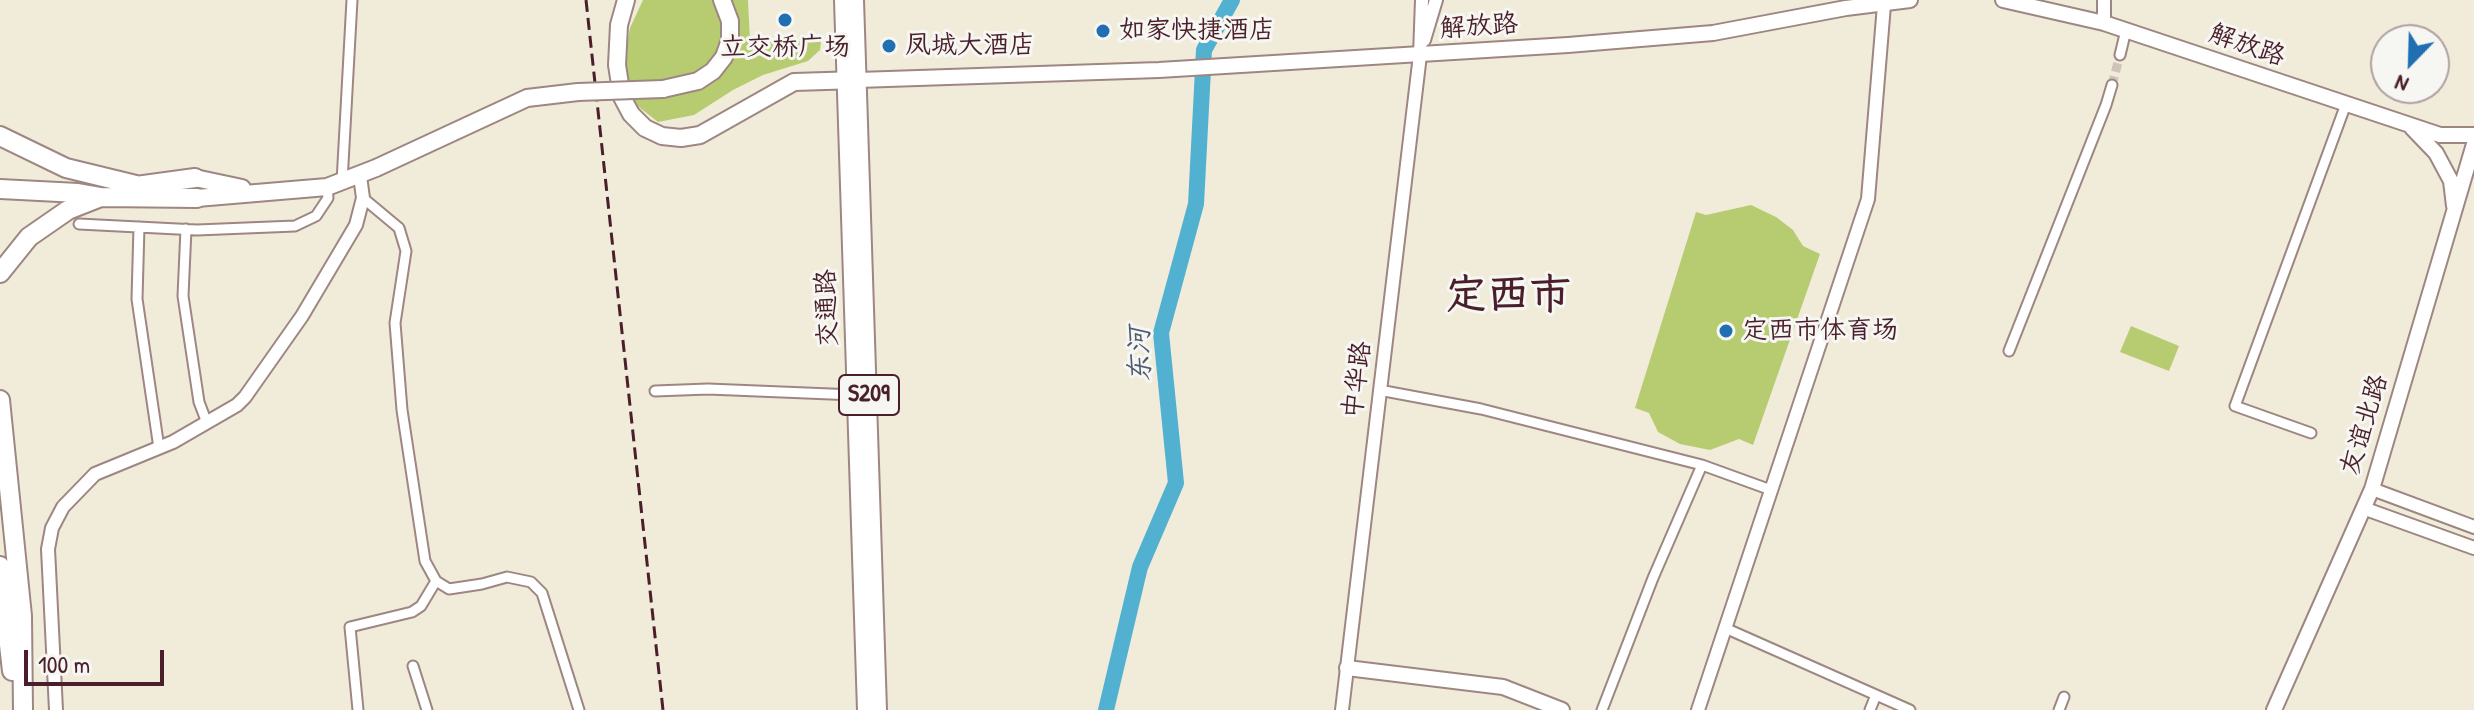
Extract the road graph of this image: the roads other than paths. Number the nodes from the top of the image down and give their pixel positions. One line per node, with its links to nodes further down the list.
1 (352, 0): 25 (street)
2 (626, 0): 16 (highway)
3 (722, 0): 23 (highway, bridge)
4 (842, 0): 16 (main road, 交通路 / S209)
5 (856, 0): 16 (main road, 交通路 / S209)
6 (1422, 0): 14 (street, 中华路)
7 (1436, 0): 14 (street, 中华路)
8 (1910, 0): 11 (main road, 解放路)
9 (2003, 0): 12 (main road, 解放路)
10 (2104, 0): 12 (street)
11 (1884, 5): 14 (main road, 解放路); 48 (street)
12 (2104, 23): 13 (main road, 解放路)
13 (2126, 30): 15 (street); 18 (main road, 解放路)
14 (1420, 55): 16 (main road, 解放路); 39 (street, 中华路)
15 (2120, 55)
16 (851, 80): 41 (main road, 交通路 / S209); 66 (main road, 交通路 / S209)
17 (2112, 85): 38 (street)
18 (2346, 104): 19 (main road, 解放路); 44 (street)
19 (2409, 125): 20 (main road, 解放路); 33 (main road)
20 (2474, 135)
21 (0, 136): 26 (highway)
22 (2474, 144): 33 (main road, 友谊北路)
23 (360, 176): 25 (highway); 32 (street)
24 (195, 178): 26 (highway); 28 (highway)
25 (334, 184): 28 (highway); 36 (street)
26 (140, 186): 29 (highway)
27 (0, 189): 29 (highway)
28 (259, 192): 31 (highway)
29 (78, 193): 30 (highway)
30 (101, 197): 31 (highway); 37 (highway)
31 (197, 198)
32 (363, 198): 43 (street); 53 (street)
33 (2455, 213): 47 (main road, 友谊北路)
34 (79, 224): 35 (street)
35 (139, 227): 36 (street); 45 (street)
36 (186, 229): 43 (street)
37 (0, 273)
38 (2009, 351)
39 (1379, 390): 46 (street); 56 (street, 中华路)
40 (655, 391): 41 (street)
41 (855, 395): 65 (main road, 交通路 / S209)
42 (0, 400): 60 (highway)
43 (207, 423): 45 (street)
44 (2311, 433)
45 (159, 448): 61 (street)
46 (1702, 465): 48 (street); 69 (street)
47 (2372, 489): 49 (main road, 友谊北路); 50 (street)
48 (1771, 490): 54 (street)
49 (2363, 508): 51 (street); 74 (main road, 友谊北路)
50 (2474, 527)
51 (2474, 548)
52 (0, 566): 59 (highway)
53 (436, 581): 62 (street); 64 (street)
54 (1725, 628): 57 (street); 70 (street)
55 (413, 666): 63 (street)
56 (1347, 668): 67 (street, 中华路); 68 (main road)
57 (1876, 695): 71 (street); 72 (street)
58 (2064, 697): 73 (street)
59 (16, 710)
60 (23, 710)
61 (56, 710)
62 (358, 710)
63 (427, 710)
64 (579, 710)
65 (865, 710)
66 (879, 710)
67 (1342, 710)
68 (1562, 710)
69 (1602, 710)
70 (1698, 710)
71 (1870, 710)
72 (1910, 710)
73 (2059, 710)
74 (2274, 710)

